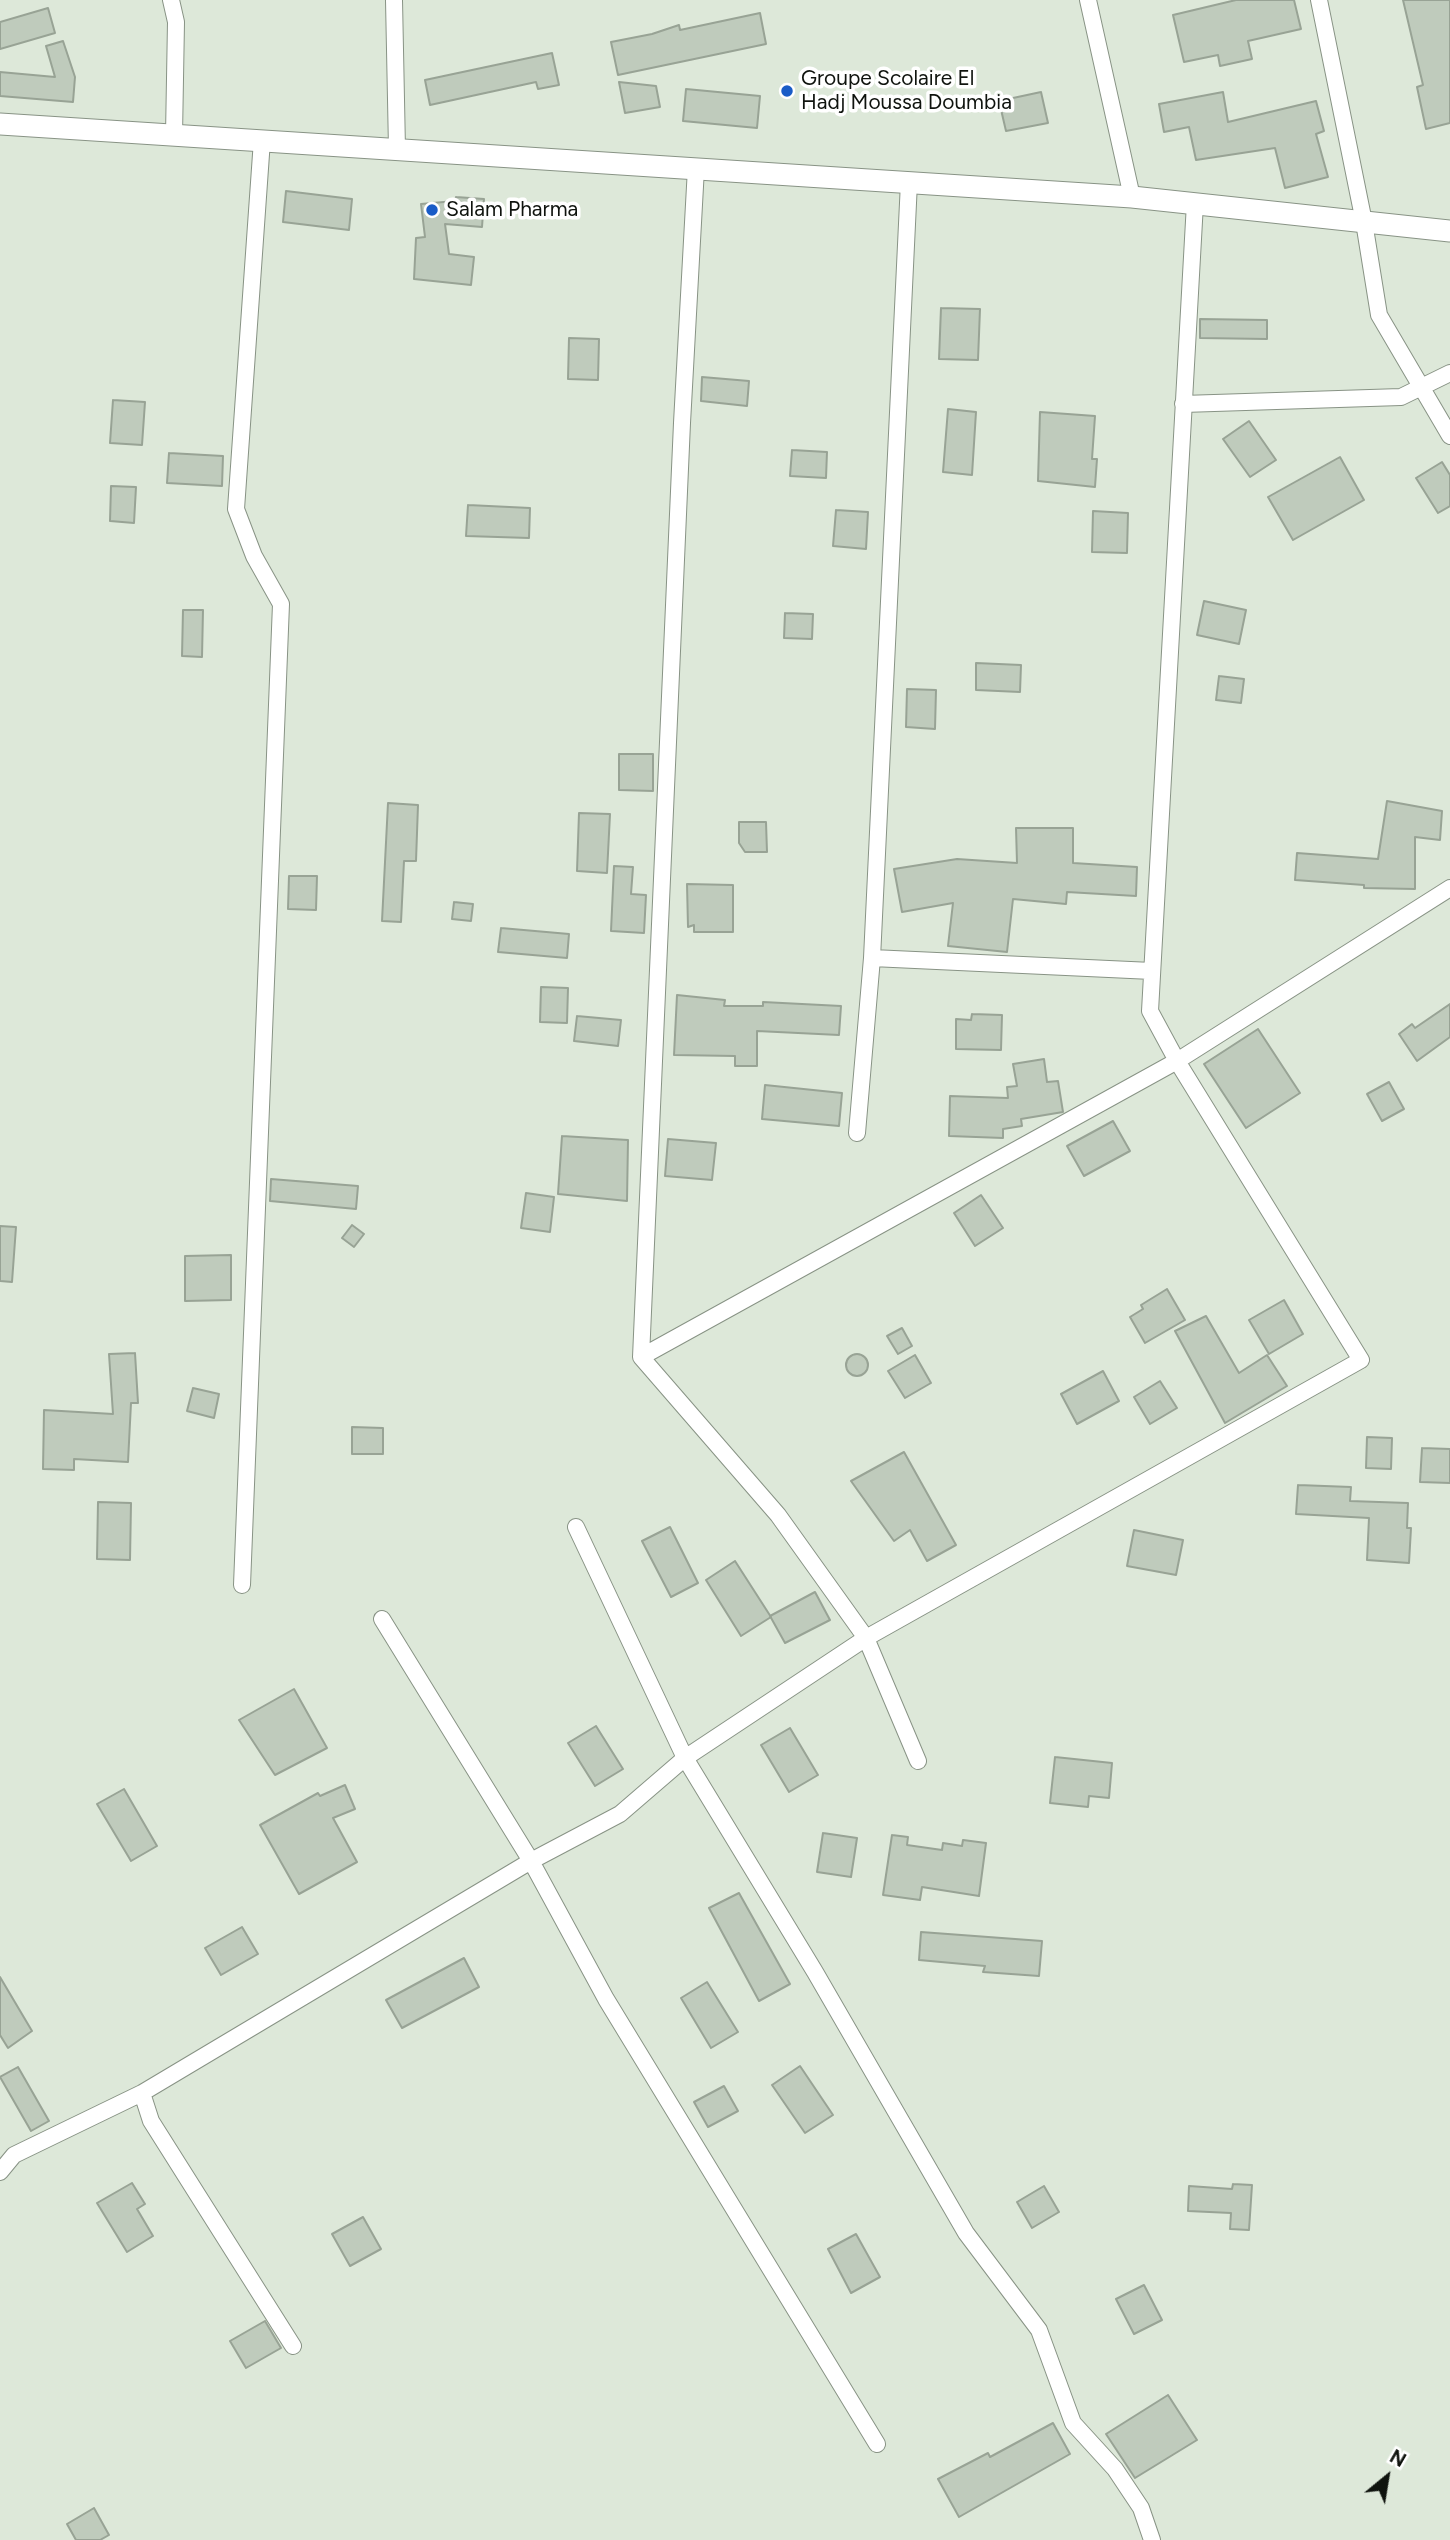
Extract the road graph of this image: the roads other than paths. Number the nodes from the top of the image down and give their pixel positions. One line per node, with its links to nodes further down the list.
1 (171, 0): 6 (street)
2 (394, 0): 8 (street)
3 (1087, 0): 11 (street)
4 (1319, 0): 13 (street)
5 (0, 124): 6 (street)
6 (174, 135): 7 (street)
7 (262, 141): 8 (street); 26 (street)
8 (397, 149): 9 (street)
9 (696, 168): 10 (street); 24 (street)
10 (909, 183): 11 (street); 20 (street)
11 (1132, 197): 12 (street)
12 (1195, 203): 13 (street); 17 (street)
13 (1364, 222): 14 (street); 16 (street)
14 (1450, 231)
15 (1450, 373): 16 (street)
16 (1422, 389): 17 (street); 18 (street)
17 (1183, 404): 21 (street)
18 (1450, 436)
19 (1450, 888): 22 (street)
20 (872, 958): 21 (street); 23 (street)
21 (1152, 971): 22 (street)
22 (1177, 1061): 24 (street); 28 (street)
23 (857, 1133)
24 (641, 1357): 28 (street)
25 (576, 1527): 29 (street)
26 (242, 1585)
27 (382, 1619): 31 (street)
28 (866, 1638): 29 (street); 30 (street)
29 (685, 1758): 31 (street); 36 (street)
30 (918, 1761)
31 (531, 1861): 32 (street); 35 (street)
32 (142, 2093): 33 (street); 34 (street)
33 (0, 2172)
34 (293, 2346)
35 (877, 2444)
36 (1152, 2540)

